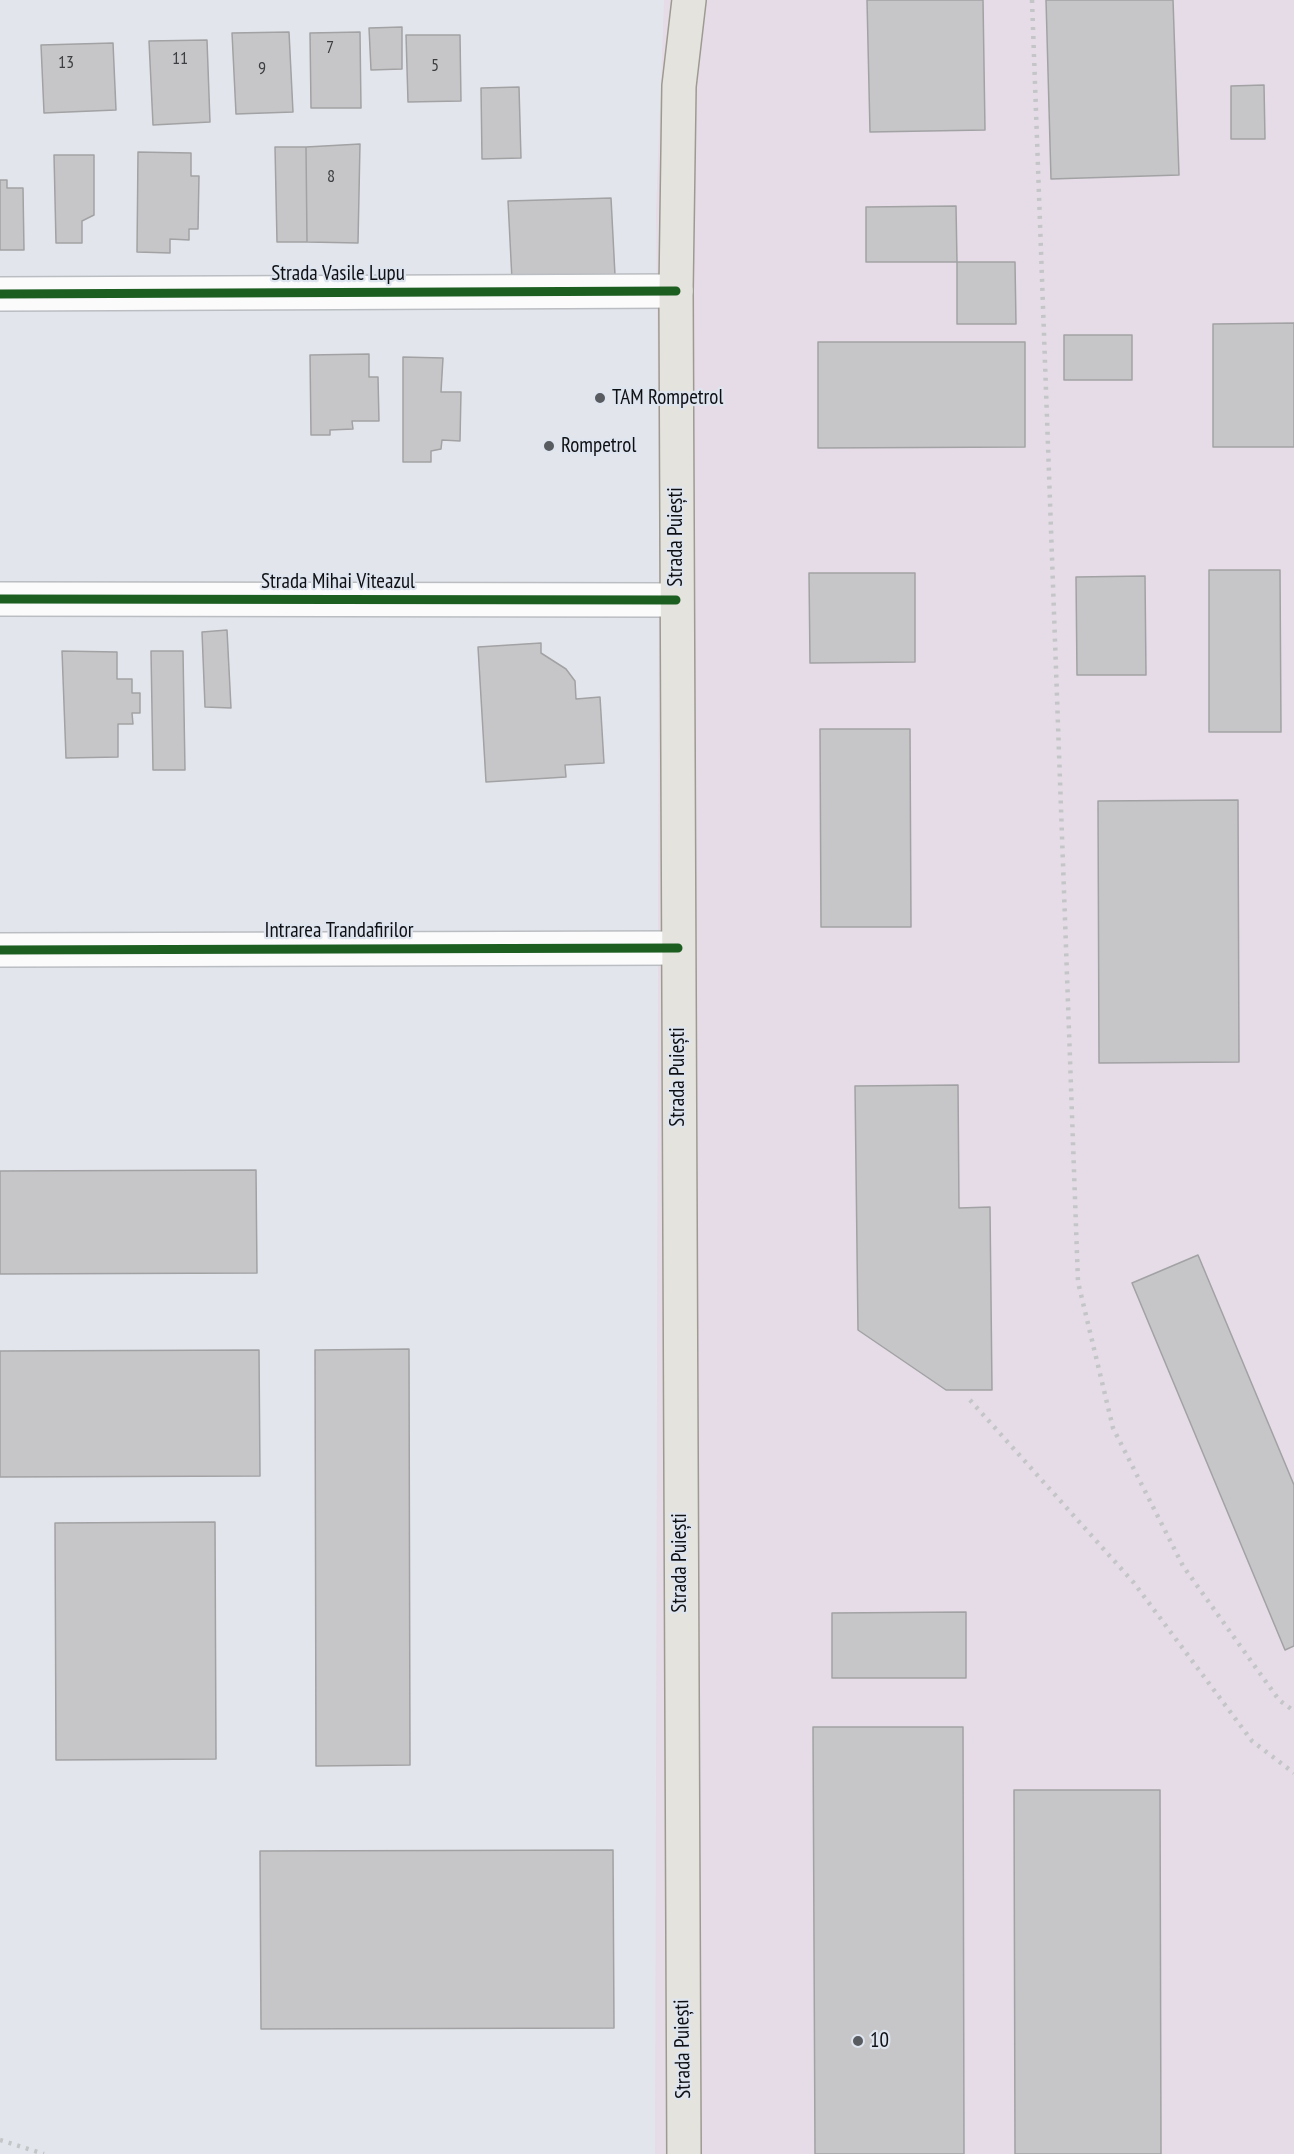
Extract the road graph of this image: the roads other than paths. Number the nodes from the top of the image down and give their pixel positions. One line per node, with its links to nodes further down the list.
1 (689, 0): 2 (main road, Strada Puiești)
2 (675, 291): 3 (street, Strada Vasile Lupu); 5 (main road, Strada Puiești)
3 (0, 294)
4 (0, 599): 5 (street, Strada Mihai Viteazul)
5 (676, 600): 6 (main road, Strada Puiești)
6 (678, 948): 7 (street, Intrarea Trandafirilor); 8 (main road, Strada Puiești)
7 (0, 950)
8 (684, 2154)

